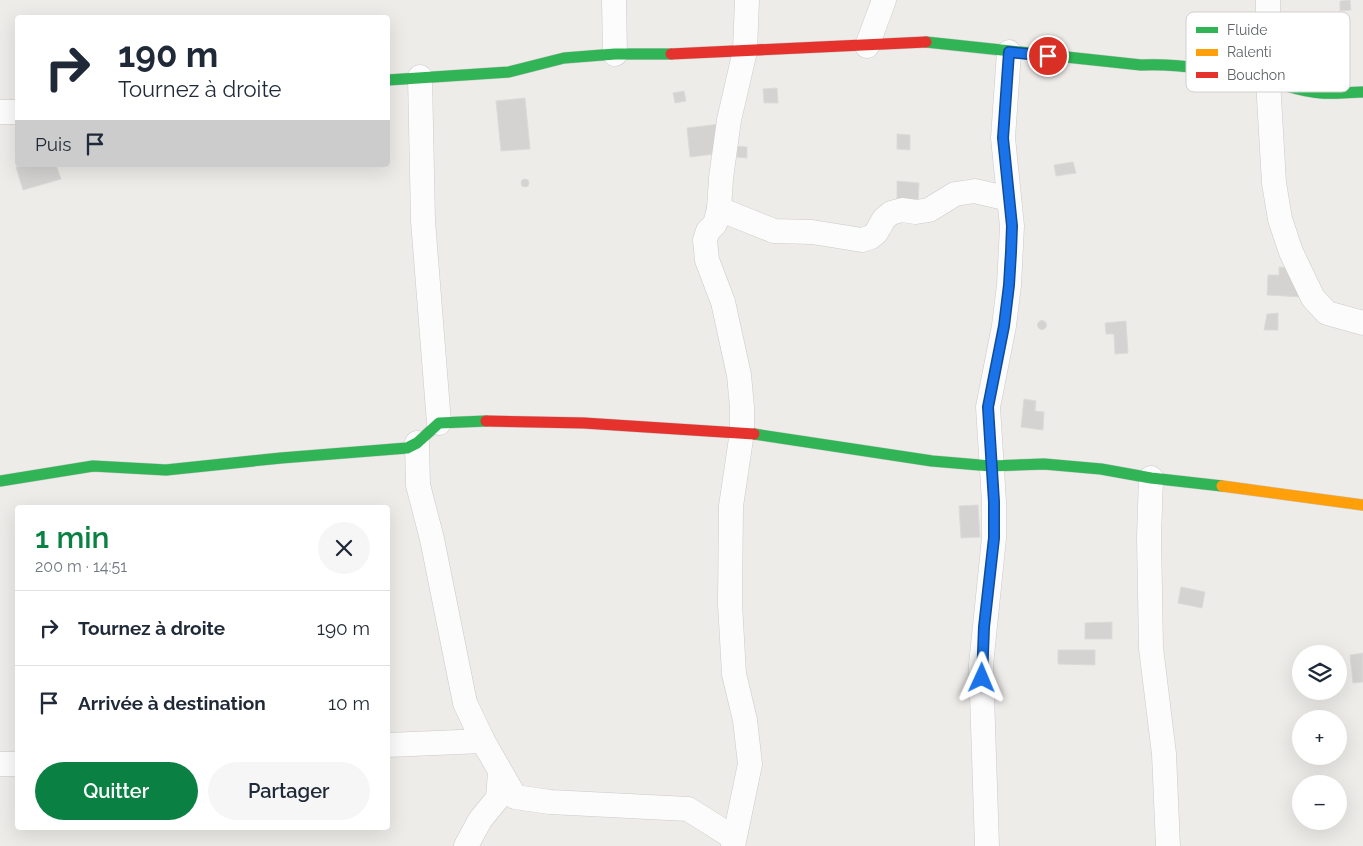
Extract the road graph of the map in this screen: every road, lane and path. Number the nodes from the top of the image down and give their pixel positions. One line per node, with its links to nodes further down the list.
1 (614, 0): 7 (street)
2 (747, 0): 5 (street)
3 (884, 0): 4 (street)
4 (867, 46): 5 (street); 6 (street)
5 (745, 51): 7 (street); 17 (street)
6 (1009, 52): 8 (street); 16 (street)
7 (615, 54): 9 (street)
8 (1186, 66)
9 (420, 77): 10 (street); 19 (street)
10 (390, 80)
11 (1269, 92): 18 (street)
12 (1310, 92): 13 (street)
13 (1363, 92)
14 (0, 112): 15 (street)
15 (15, 112)
16 (1009, 199): 17 (street); 22 (street)
17 (719, 209): 20 (street)
18 (1363, 323)
19 (439, 423): 20 (street); 21 (street)
20 (742, 432): 22 (street); 31 (street)
21 (416, 443): 24 (street); 26 (street)
22 (991, 466): 23 (street); 33 (street)
23 (1151, 478): 25 (street); 34 (street)
24 (0, 481)
25 (1363, 505)
26 (482, 741): 27 (street); 30 (street)
27 (390, 745)
28 (0, 764): 29 (street)
29 (15, 764)
30 (500, 774): 31 (street); 32 (street)
31 (733, 842)
32 (466, 846)
33 (987, 846)
34 (1168, 846)

